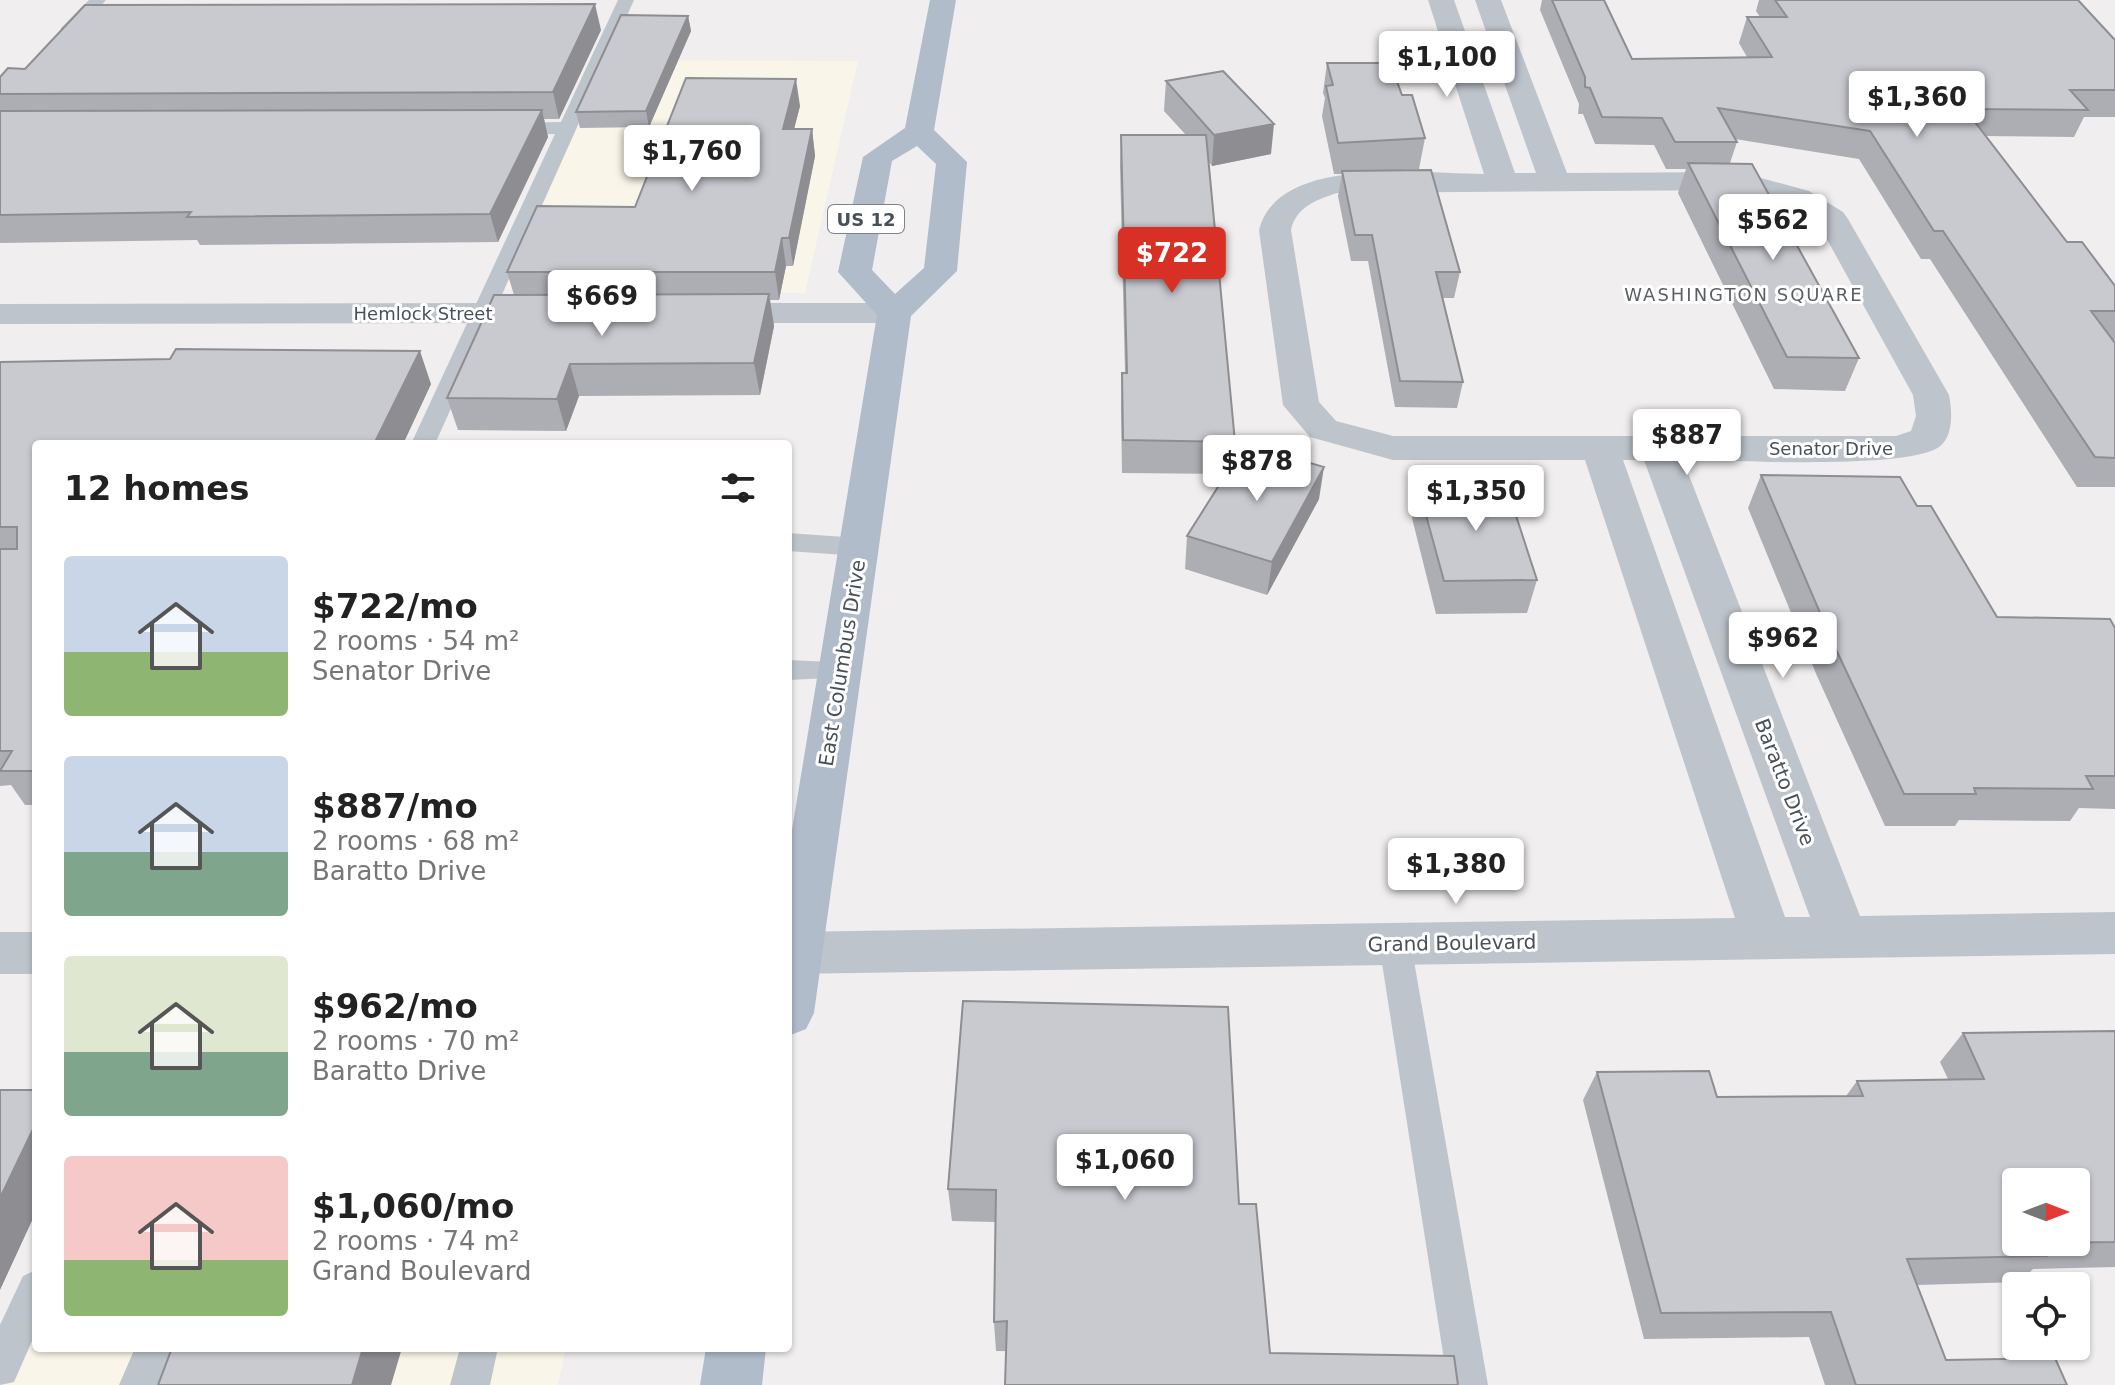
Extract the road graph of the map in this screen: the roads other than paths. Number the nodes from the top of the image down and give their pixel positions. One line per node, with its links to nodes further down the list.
1 (98, 0): 6 (lane)
2 (626, 0): 7 (lane)
3 (943, 0): 9 (main road)
4 (1441, 0): 10 (street)
5 (1488, 0): 11 (street)
6 (55, 45)
7 (567, 128): 8 (lane); 12 (lane)
8 (489, 129)
9 (919, 132): 15 (main road); 15 (main road, US 12)
10 (1502, 182): 11 (street, Senator Drive); 18 (street, Senator Drive)
11 (1555, 182): 19 (street, Senator Drive)
12 (482, 313): 13 (street, Hemlock Street); 16 (street, Hemlock Street); 17 (lane)
13 (577, 313)
14 (688, 313): 15 (street)
15 (894, 313): 21 (main road, East Columbus Drive)
16 (0, 314)
17 (425, 440)
18 (1600, 448): 19 (street, Senator Drive); 26 (street)
19 (1659, 448): 25 (street, Baratto Drive)
20 (792, 542): 21 (lane)
21 (859, 547): 23 (main road, East Columbus Drive)
22 (792, 670): 23 (lane)
23 (841, 670): 30 (main road, East Columbus Drive)
24 (2115, 933): 25 (street, Grand Boulevard)
25 (1843, 937): 26 (street, Grand Boulevard)
26 (1767, 938): 27 (street, Grand Boulevard)
27 (1395, 944): 30 (street, Grand Boulevard); 39 (lane)
28 (0, 953): 29 (street)
29 (32, 953)
30 (793, 953)
31 (32, 1298): 35 (lane)
32 (152, 1352): 36 (lane)
33 (478, 1352): 37 (lane)
34 (735, 1352): 38 (main road)
35 (0, 1368)
36 (139, 1385)
37 (470, 1385)
38 (731, 1385)
39 (1468, 1385)

